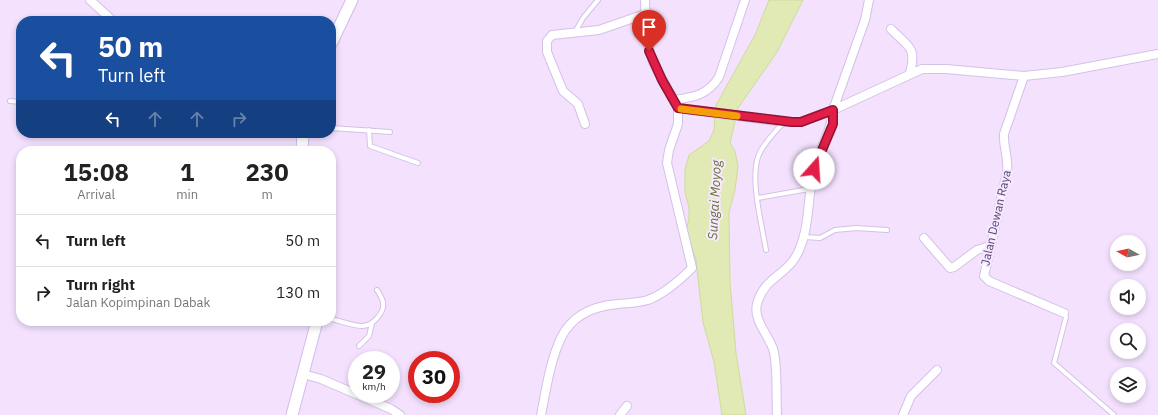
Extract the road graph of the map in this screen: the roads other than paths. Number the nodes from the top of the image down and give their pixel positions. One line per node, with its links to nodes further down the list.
1 (90, 0): 8 (street)
2 (352, 0): 11 (main road)
3 (598, 0): 10 (lane)
4 (645, 0): 7 (street)
5 (745, 0): 17 (street)
6 (869, 0): 18 (street)
7 (645, 14): 10 (street); 17 (street)
8 (108, 16)
9 (891, 29): 13 (street)
10 (575, 33): 20 (street)
11 (336, 34)
12 (1158, 54): 14 (street)
13 (910, 73): 14 (street); 18 (street)
14 (1024, 76): 30 (street, Jalan Dewan Raya)
15 (10, 102): 16 (lane)
16 (16, 102)
17 (676, 104): 19 (street); 43 (street)
18 (833, 110): 19 (street); 25 (street)
19 (784, 122): 26 (lane)
20 (585, 124)
21 (336, 128): 22 (lane)
22 (369, 130): 23 (lane); 24 (lane)
23 (390, 132)
24 (418, 163)
25 (809, 189): 26 (lane); 28 (street)
26 (758, 198): 31 (lane)
27 (887, 230): 28 (lane)
28 (805, 237): 45 (street)
29 (924, 238): 30 (street)
30 (990, 246): 33 (street, Jalan Dewan Raya)
31 (766, 250)
32 (377, 290): 35 (lane)
33 (1064, 313): 47 (lane)
34 (336, 320): 35 (lane)
35 (372, 323): 37 (lane)
36 (316, 326): 39 (main road)
37 (359, 346)
38 (937, 370): 46 (street)
39 (303, 374): 41 (main road); 42 (street)
40 (627, 406): 44 (street)
41 (292, 415)
42 (400, 415)
43 (541, 415)
44 (620, 415)
45 (777, 415)
46 (903, 415)
47 (1114, 415)

